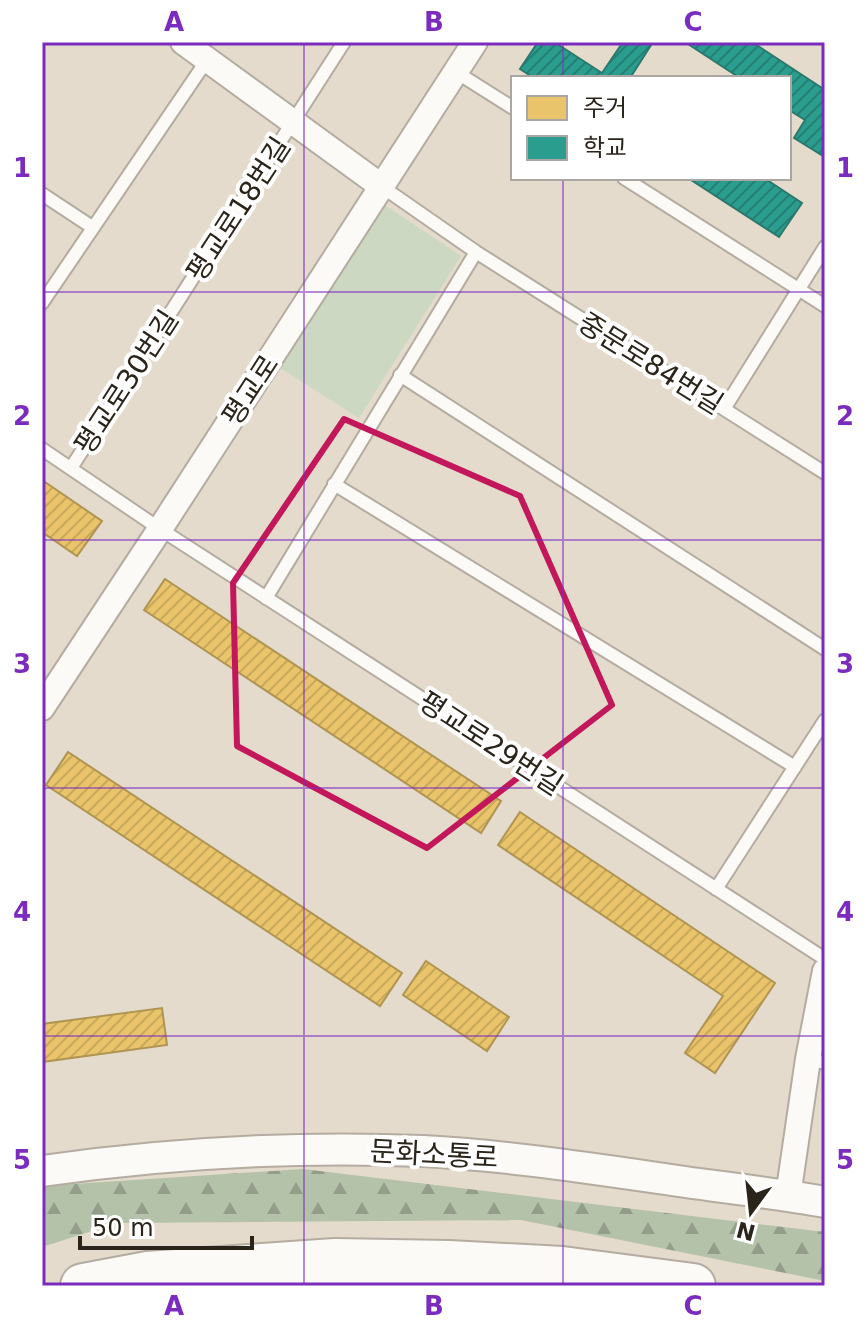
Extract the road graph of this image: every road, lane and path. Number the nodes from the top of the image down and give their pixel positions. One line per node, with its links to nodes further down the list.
1 (183, 42): 4 (street, 평교로18번길)
2 (344, 42): 7 (lane, 평교로18번길)
3 (475, 42): 5 (street, 평교로)
4 (207, 60): 7 (street, 평교로18번길); 11 (lane)
5 (456, 72): 6 (lane); 9 (street, 평교로)
6 (511, 107)
7 (294, 121): 9 (street, 평교로18번길); 15 (lane, 평교로18번길)
8 (627, 180): 14 (lane)
9 (381, 186): 13 (lane, 중문로84번길); 24 (street, 평교로)
10 (42, 194): 11 (lane)
11 (92, 227): 16 (lane)
12 (825, 247): 14 (lane)
13 (476, 252): 18 (lane); 19 (lane, 중문로84번길)
14 (799, 289): 17 (lane); 19 (lane)
15 (182, 296): 21 (lane, 평교로30번길)
16 (42, 303)
17 (825, 306)
18 (400, 375): 23 (lane); 26 (lane)
19 (724, 409): 22 (lane, 중문로84번길)
20 (42, 449): 21 (lane, 평교로30번길)
21 (71, 468): 24 (lane, 평교로30번길)
22 (825, 473)
23 (334, 484): 25 (lane); 29 (lane)
24 (160, 529): 25 (lane, 평교로29번길); 27 (street, 평교로)
25 (266, 598): 30 (lane, 평교로29번길)
26 (825, 649)
27 (42, 708)
28 (825, 720): 29 (lane)
29 (795, 767): 30 (lane)
30 (716, 889): 31 (lane, 평교로29번길)
31 (825, 959)
32 (825, 971): 33 (street)
33 (817, 1061): 35 (street)
34 (42, 1171): 35 (street, 문화소통로)
35 (788, 1196): 36 (street, 문화소통로)
36 (825, 1202)
37 (83, 1286): 38 (highway)
38 (693, 1286)

